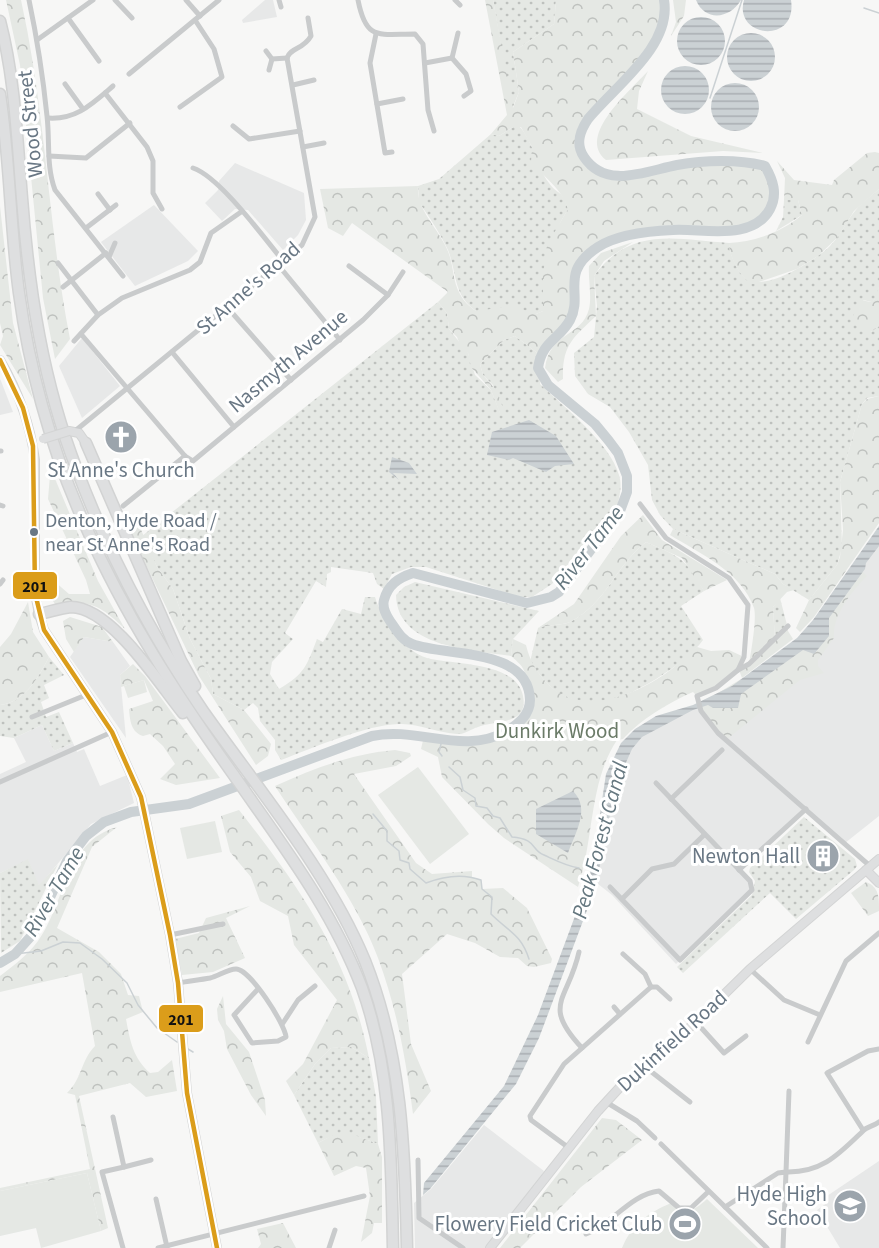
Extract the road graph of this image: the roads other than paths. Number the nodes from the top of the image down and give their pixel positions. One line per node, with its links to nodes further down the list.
1 (29, 0): 19 (street, Wood Street)
2 (93, 0): 11 (street)
3 (115, 0): 12 (street)
4 (186, 0): 13 (street)
5 (219, 0): 13 (street)
6 (279, 0): 10 (street)
7 (358, 0): 17 (street)
8 (455, 0): 9 (street)
9 (460, 5)
10 (281, 7)
11 (68, 18): 19 (street); 25 (street)
12 (132, 18)
13 (198, 18): 28 (street); 29 (street)
14 (308, 18): 22 (street)
15 (0, 21): 90 (highway)
16 (458, 33): 20 (street)
17 (376, 34): 26 (street); 41 (street)
18 (448, 37): 20 (street)
19 (37, 40): 44 (street, Wood Street)
20 (455, 40): 23 (street)
21 (266, 51): 24 (street)
22 (287, 58): 24 (street); 33 (street, St Anne's Road)
23 (452, 58): 26 (street); 35 (street)
24 (272, 59): 27 (street)
25 (99, 61)
26 (425, 63): 48 (street)
27 (269, 70)
28 (129, 74)
29 (222, 77): 30 (street); 42 (street)
30 (231, 77)
31 (314, 80): 33 (street)
32 (64, 84): 43 (street)
33 (293, 85): 47 (street, St Anne's Road)
34 (113, 86): 36 (street)
35 (471, 91): 37 (street); 39 (street)
36 (105, 93): 43 (street); 45 (street)
37 (479, 93)
38 (0, 94): 91 (highway)
39 (464, 96)
40 (403, 99): 41 (street)
41 (377, 104): 52 (street)
42 (180, 107)
43 (84, 109): 44 (street)
44 (48, 118): 51 (street, Wood Street)
45 (130, 123): 51 (street); 56 (street)
46 (233, 126): 47 (street)
47 (300, 131): 50 (street, St Anne's Road)
48 (434, 131)
49 (324, 143): 50 (street)
50 (303, 147): 63 (street, St Anne's Road)
51 (49, 156): 59 (street, Wood Street)
52 (384, 160)
53 (193, 168): 58 (street)
54 (98, 194): 57 (street)
55 (116, 205): 57 (street)
56 (162, 209)
57 (110, 210): 59 (street)
58 (241, 212): 63 (street); 71 (street)
59 (88, 231): 61 (street, Wood Street)
60 (115, 243): 61 (street)
61 (108, 255): 66 (street, Wood Street); 67 (street)
62 (58, 262): 67 (street)
63 (282, 264): 70 (street, St Anne's Road); 73 (street)
64 (349, 266): 69 (street)
65 (403, 272): 69 (street, Nasmyth Avenue)
66 (123, 276)
67 (71, 280): 68 (street); 71 (street)
68 (63, 287)
69 (388, 294): 73 (street, Nasmyth Avenue)
70 (227, 307): 75 (street, St Anne's Road); 77 (street)
71 (98, 315): 72 (street)
72 (81, 334): 74 (street); 78 (street)
73 (340, 340): 77 (street, Nasmyth Avenue)
74 (74, 341)
75 (172, 352): 78 (street, St Anne's Road); 79 (street)
76 (0, 360): 81 (main road)
77 (291, 380): 79 (street, Nasmyth Avenue)
78 (128, 387): 80 (street, St Anne's Road); 83 (street)
79 (234, 427): 83 (street, Nasmyth Avenue)
80 (72, 431): 81 (main road, St Anne's Road, bridge); 82 (main road)
81 (32, 441): 86 (main road)
82 (86, 443): 90 (highway)
83 (185, 456): 85 (street)
84 (640, 504): 88 (street)
85 (123, 506)
86 (39, 614): 89 (main road); 91 (highway)
87 (788, 626): 88 (street)
88 (738, 670): 98 (street)
89 (86, 695): 92 (street); 93 (main road)
90 (203, 705): 155 (highway)
91 (188, 716): 154 (highway)
92 (32, 717)
93 (112, 732): 95 (street); 108 (main road)
94 (722, 750): 97 (street)
95 (0, 782)
96 (656, 783): 97 (street)
97 (671, 799): 99 (street)
98 (806, 809): 101 (street); 102 (street)
99 (704, 835): 102 (street); 105 (street)
100 (879, 859): 101 (main road, Dukinfield Road)
101 (868, 868): 103 (street); 113 (main road, Dukinfield Road)
102 (739, 870): 105 (street)
103 (879, 883)
104 (609, 887): 105 (street)
105 (622, 899)
106 (223, 924): 108 (street)
107 (879, 933): 121 (street)
108 (170, 935): 114 (main road)
109 (579, 952): 111 (street)
110 (623, 954): 116 (street)
111 (576, 964): 112 (street); 126 (street)
112 (584, 967)
113 (750, 969): 121 (street); 122 (main road, Dukinfield Road)
114 (178, 983): 117 (street); 147 (main road)
115 (315, 986): 123 (street)
116 (651, 987): 118 (street); 120 (street)
117 (258, 988): 123 (street); 123 (street)
118 (670, 999)
119 (614, 1007): 120 (street)
120 (621, 1014): 126 (street)
121 (820, 1015): 125 (street)
122 (696, 1022): 124 (street); 128 (main road, Dukinfield Road)
123 (283, 1023)
124 (746, 1036)
125 (808, 1042)
126 (582, 1048): 137 (street)
127 (879, 1049): 134 (street)
128 (644, 1066): 130 (main road, Dukinfield Road); 131 (street)
129 (789, 1091): 141 (street)
130 (606, 1102): 135 (street); 137 (main road, Dukinfield Road)
131 (690, 1102)
132 (113, 1117): 140 (street)
133 (879, 1122): 134 (street)
134 (863, 1130): 141 (street)
135 (655, 1138)
136 (661, 1144): 142 (street)
137 (569, 1148): 157 (main road, Dukinfield Road)
138 (152, 1160): 140 (street)
139 (418, 1160): 156 (street)
140 (124, 1167): 150 (street)
141 (786, 1172): 145 (street); 159 (street)
142 (708, 1192): 145 (street); 148 (street)
143 (364, 1196): 147 (street)
144 (156, 1199): 149 (street)
145 (726, 1207): 158 (street)
146 (335, 1230): 153 (street)
147 (213, 1234): 149 (street); 152 (main road)
148 (586, 1234)
149 (167, 1247): 151 (street)
150 (123, 1248)
151 (158, 1248)
152 (217, 1248)
153 (329, 1248)
154 (393, 1248)
155 (407, 1248)
156 (462, 1248)
157 (490, 1248)
158 (766, 1248)
159 (783, 1248)

